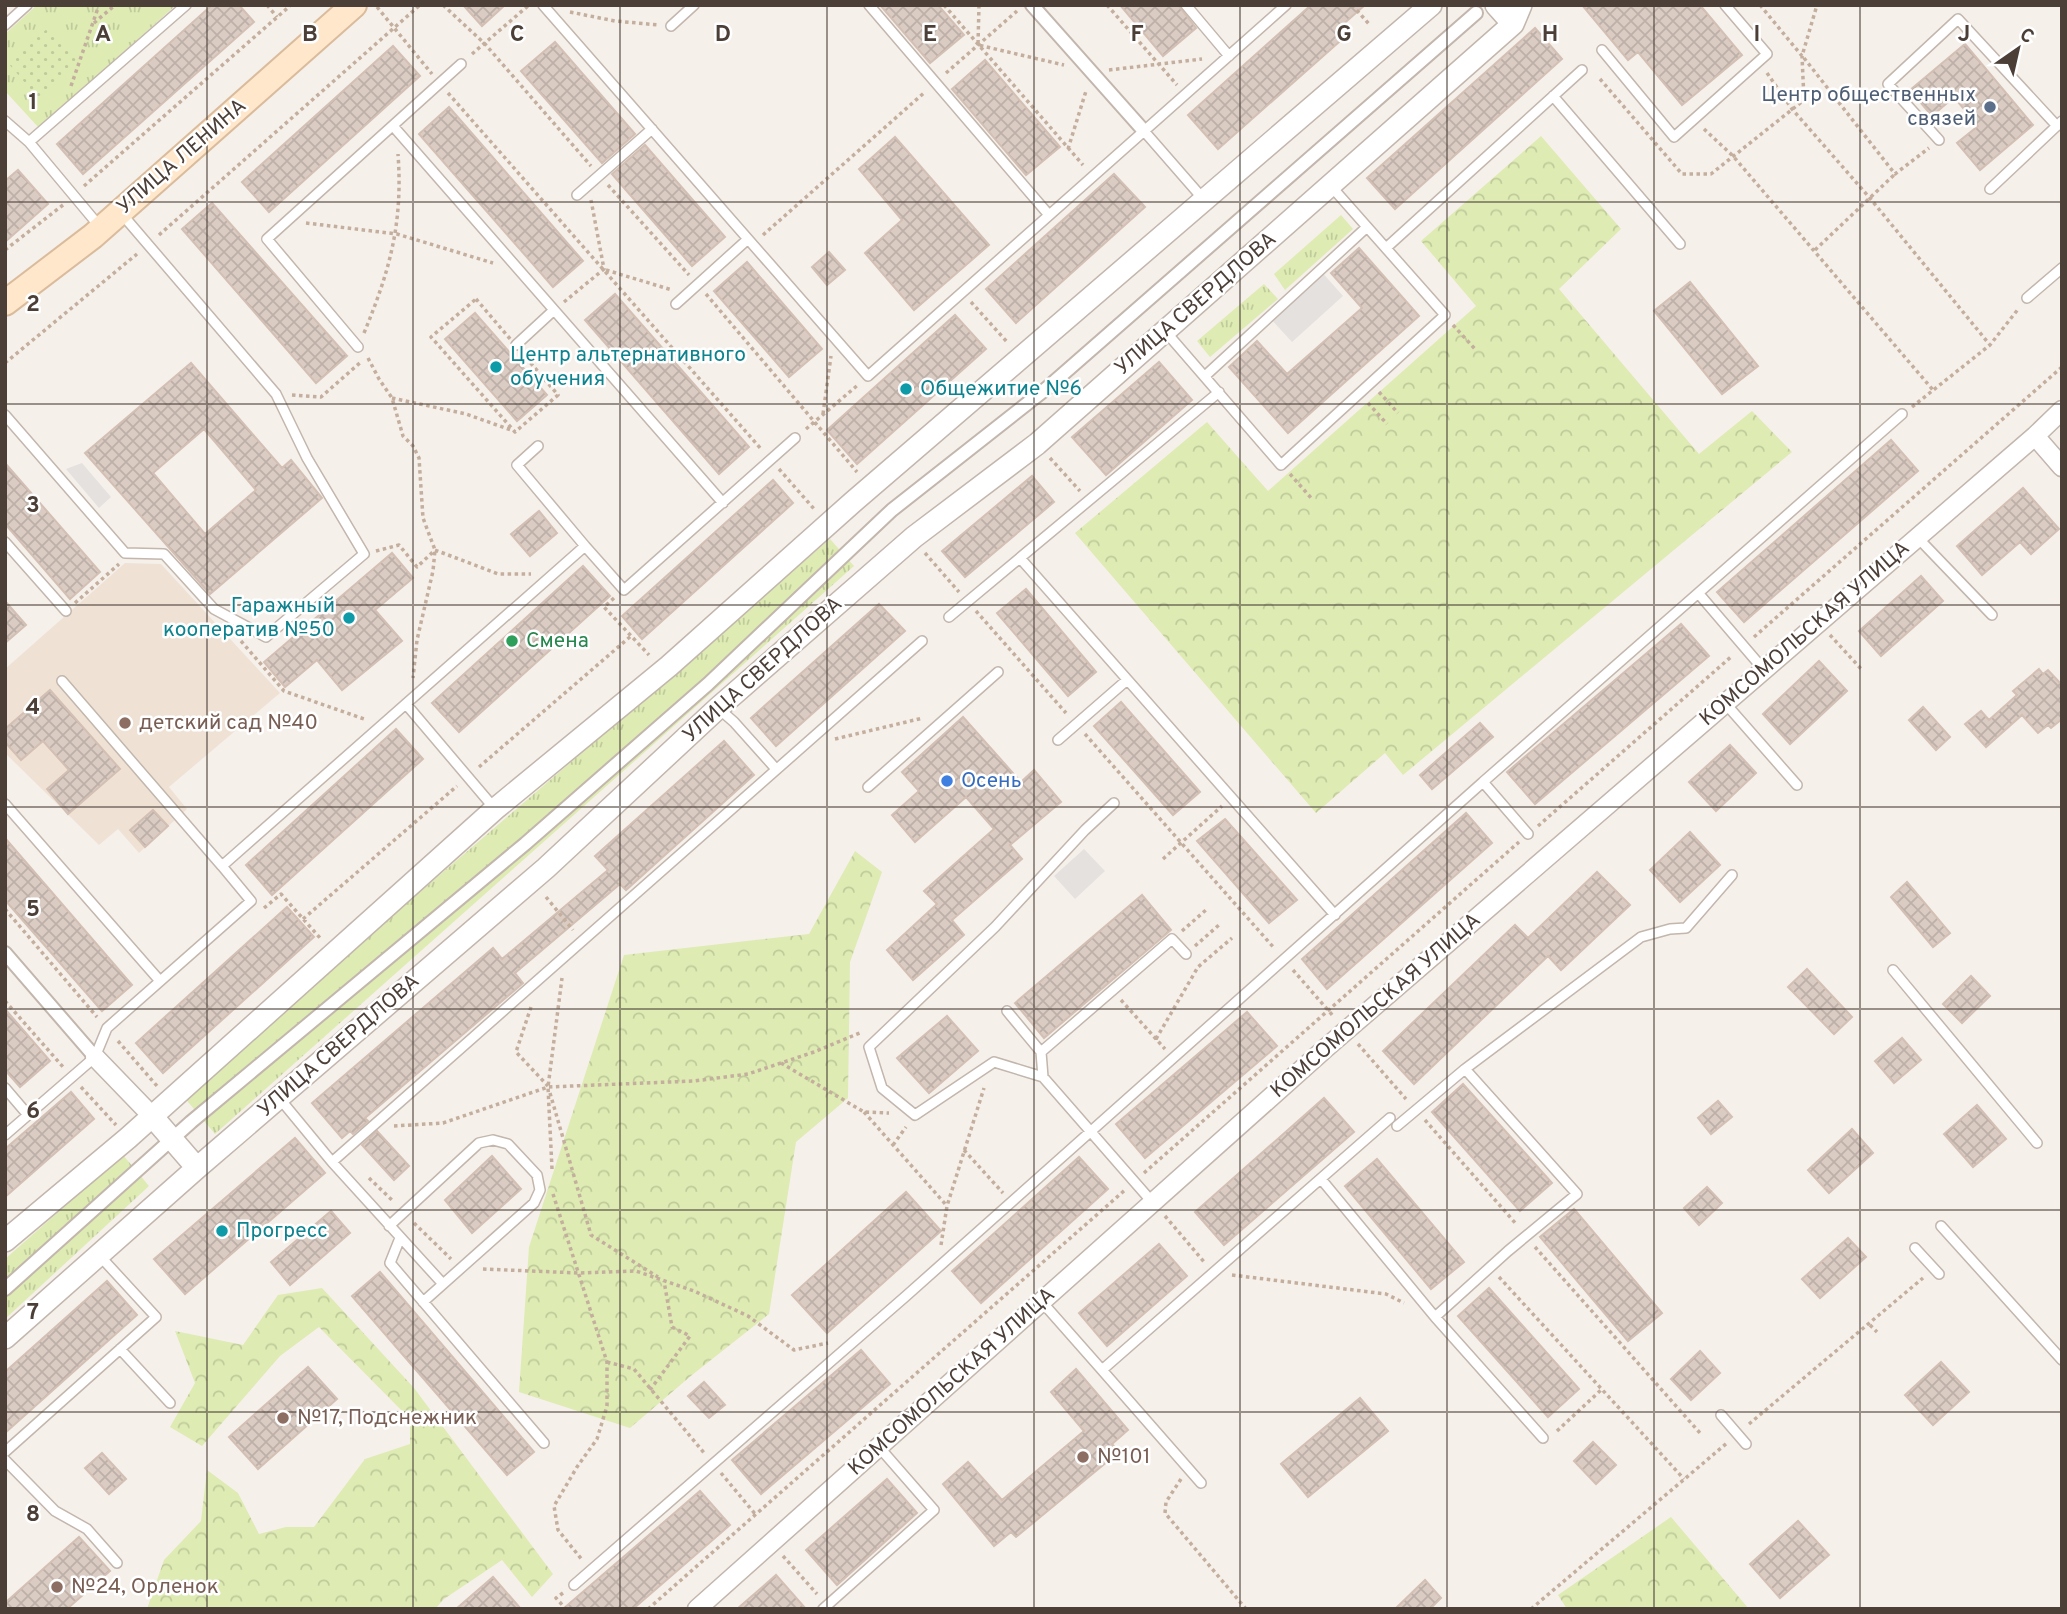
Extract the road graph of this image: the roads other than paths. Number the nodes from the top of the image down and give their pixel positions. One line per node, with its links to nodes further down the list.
1 (27, 5): 14 (lane)
2 (186, 5): 27 (lane)
3 (354, 5): 32 (main road, УЛИЦА ЛЕНИНА)
4 (694, 5): 15 (lane)
5 (869, 5): 33 (lane)
6 (1032, 5): 25 (street)
7 (1186, 5): 17 (lane)
8 (1286, 5): 17 (lane)
9 (1430, 5): 31 (street)
10 (1725, 5): 16 (lane)
11 (543, 6): 24 (lane)
12 (1486, 9): 13 (street); 102 (street)
13 (1517, 15): 28 (street, УЛИЦА СВЕРДЛОВА)
14 (5, 25)
15 (671, 26)
16 (1602, 50)
17 (1229, 55): 25 (lane)
18 (461, 64): 23 (lane)
19 (1582, 70): 20 (lane)
20 (1553, 96): 37 (lane); 38 (lane)
21 (5, 121): 27 (lane)
22 (2059, 123): 26 (lane); 29 (lane)
23 (393, 125): 43 (lane); 46 (lane)
24 (652, 129): 30 (lane); 36 (lane)
25 (1144, 131): 31 (lane); 33 (lane)
26 (1939, 140)
27 (29, 142): 35 (lane)
28 (1331, 186): 34 (lane); 44 (street, УЛИЦА СВЕРДЛОВА)
29 (1990, 190)
30 (577, 195)
31 (1205, 201): 80 (street)
32 (120, 212): 35 (main road, УЛИЦА ЛЕНИНА); 51 (lane)
33 (1049, 215): 36 (lane)
34 (1367, 227): 38 (lane); 47 (lane)
35 (101, 229): 41 (main road, УЛИЦА ЛЕНИНА)
36 (750, 242): 42 (lane)
37 (1680, 244)
38 (1386, 248): 48 (lane)
39 (2062, 268): 40 (lane)
40 (2027, 298)
41 (5, 303)
42 (676, 304)
43 (554, 310): 45 (lane); 56 (lane)
44 (1166, 331): 47 (lane); 72 (street, УЛИЦА СВЕРДЛОВА)
45 (516, 345)
46 (358, 347)
47 (1205, 376): 48 (lane)
48 (1219, 392): 60 (lane)
49 (2062, 410): 52 (street, КОМСОМОЛЬСКАЯ УЛИЦА)
50 (1902, 414): 61 (lane)
51 (5, 415)
52 (2035, 436): 55 (street); 57 (street, КОМСОМОЛЬСКАЯ УЛИЦА)
53 (795, 438): 56 (lane)
54 (538, 446): 59 (lane)
55 (2062, 467)
56 (723, 503): 59 (lane)
57 (1917, 537): 63 (lane); 66 (street, КОМСОМОЛЬСКАЯ УЛИЦА)
58 (5, 542): 62 (lane)
59 (585, 546): 70 (lane)
60 (1020, 558): 64 (lane); 68 (lane)
61 (1699, 594): 66 (lane); 75 (lane)
62 (65, 611)
63 (1992, 615)
64 (949, 617)
65 (922, 641): 74 (lane)
66 (1764, 670): 71 (street, КОМСОМОЛЬСКАЯ УЛИЦА)
67 (998, 672): 77 (lane)
68 (1127, 680): 73 (lane); 84 (lane)
69 (62, 681): 82 (lane)
70 (406, 704): 80 (lane); 82 (lane)
71 (1725, 704): 76 (lane); 107 (street, КОМСОМОЛЬСКАЯ УЛИЦА)
72 (718, 708): 74 (lane); 95 (street, УЛИЦА СВЕРДЛОВА)
73 (1058, 740)
74 (776, 769): 104 (lane)
75 (1483, 782): 81 (lane); 84 (lane)
76 (1797, 785)
77 (868, 788)
78 (1114, 803): 93 (lane)
79 (5, 804): 88 (lane)
80 (495, 809): 97 (street)
81 (1528, 834)
82 (222, 866): 88 (lane)
83 (1732, 875): 92 (lane)
84 (1335, 915): 100 (lane)
85 (1189, 951): 90 (lane)
86 (5, 953): 91 (street)
87 (1893, 970): 103 (lane)
88 (160, 981): 91 (lane)
89 (1007, 1011): 90 (lane)
90 (1041, 1052): 93 (lane)
91 (95, 1056): 96 (lane); 97 (street)
92 (1465, 1069): 99 (lane); 119 (lane)
93 (1043, 1077): 100 (lane)
94 (5, 1088): 96 (lane)
95 (279, 1097): 104 (lane); 105 (street, УЛИЦА СВЕРДЛОВА)
96 (28, 1115): 101 (lane)
97 (152, 1116): 102 (street); 111 (street)
98 (1390, 1118): 106 (lane)
99 (1397, 1126)
100 (1090, 1132): 107 (lane); 134 (lane)
101 (5, 1135)
102 (173, 1139): 105 (street); 116 (street)
103 (2037, 1143)
104 (332, 1162): 108 (lane)
105 (197, 1168): 113 (street, УЛИЦА СВЕРДЛОВА)
106 (1321, 1179): 119 (lane); 123 (lane)
107 (1153, 1203): 118 (street, КОМСОМОЛЬСКАЯ УЛИЦА)
108 (389, 1226): 110 (lane); 115 (lane)
109 (1941, 1226): 122 (lane)
110 (400, 1238): 115 (lane); 117 (lane)
111 (5, 1241)
112 (1915, 1248): 114 (lane)
113 (99, 1255): 120 (street, УЛИЦА СВЕРДЛОВА); 121 (lane)
114 (1939, 1274)
115 (443, 1284): 117 (lane)
116 (5, 1289)
117 (423, 1302): 127 (lane)
118 (1042, 1302): 123 (lane); 129 (street, КОМСОМОЛЬСКАЯ УЛИЦА)
119 (1435, 1317): 126 (lane)
120 (5, 1338)
121 (120, 1349): 124 (lane); 130 (lane)
122 (2062, 1360)
123 (1101, 1370): 132 (lane)
124 (170, 1403)
125 (1721, 1415): 128 (lane)
126 (1543, 1438)
127 (544, 1443)
128 (1746, 1444)
129 (879, 1447): 135 (lane); 136 (street, КОМСОМОЛЬСКАЯ УЛИЦА)
130 (5, 1452)
131 (5, 1460): 133 (lane)
132 (1200, 1483)
133 (117, 1563)
134 (574, 1585)
135 (825, 1607)
136 (698, 1609)

